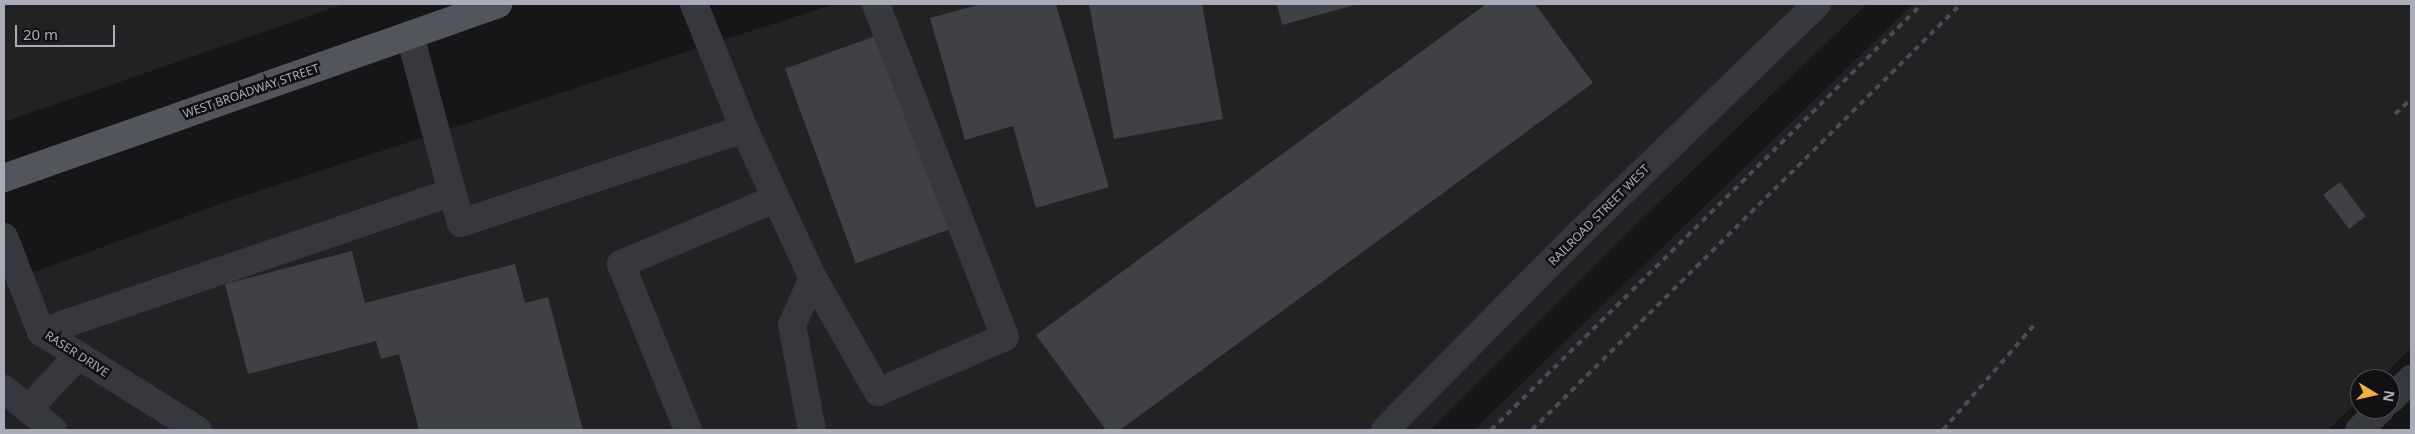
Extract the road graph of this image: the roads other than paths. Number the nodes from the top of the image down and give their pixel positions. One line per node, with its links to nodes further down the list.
1 (498, 4): 5 (main road, WEST BROADWAY STREET)
2 (694, 4): 6 (street)
3 (876, 4): 11 (street)
4 (1817, 4): 21 (street, RAILROAD STREET WEST)
5 (410, 35): 7 (main road, WEST BROADWAY STREET); 8 (street)
6 (744, 129): 8 (street); 9 (street)
7 (4, 178)
8 (452, 192): 12 (street)
9 (774, 199): 11 (street); 19 (street)
10 (4, 237): 12 (street, RASER DRIVE)
11 (813, 278): 20 (street)
12 (41, 332): 13 (street, RASER DRIVE)
13 (78, 356): 15 (street); 18 (street, RASER DRIVE)
14 (4, 389): 15 (street)
15 (28, 409): 17 (street)
16 (2371, 419): 22 (street)
17 (53, 430)
18 (198, 430)
19 (688, 430)
20 (812, 430)
21 (1385, 430)
22 (2359, 430)

